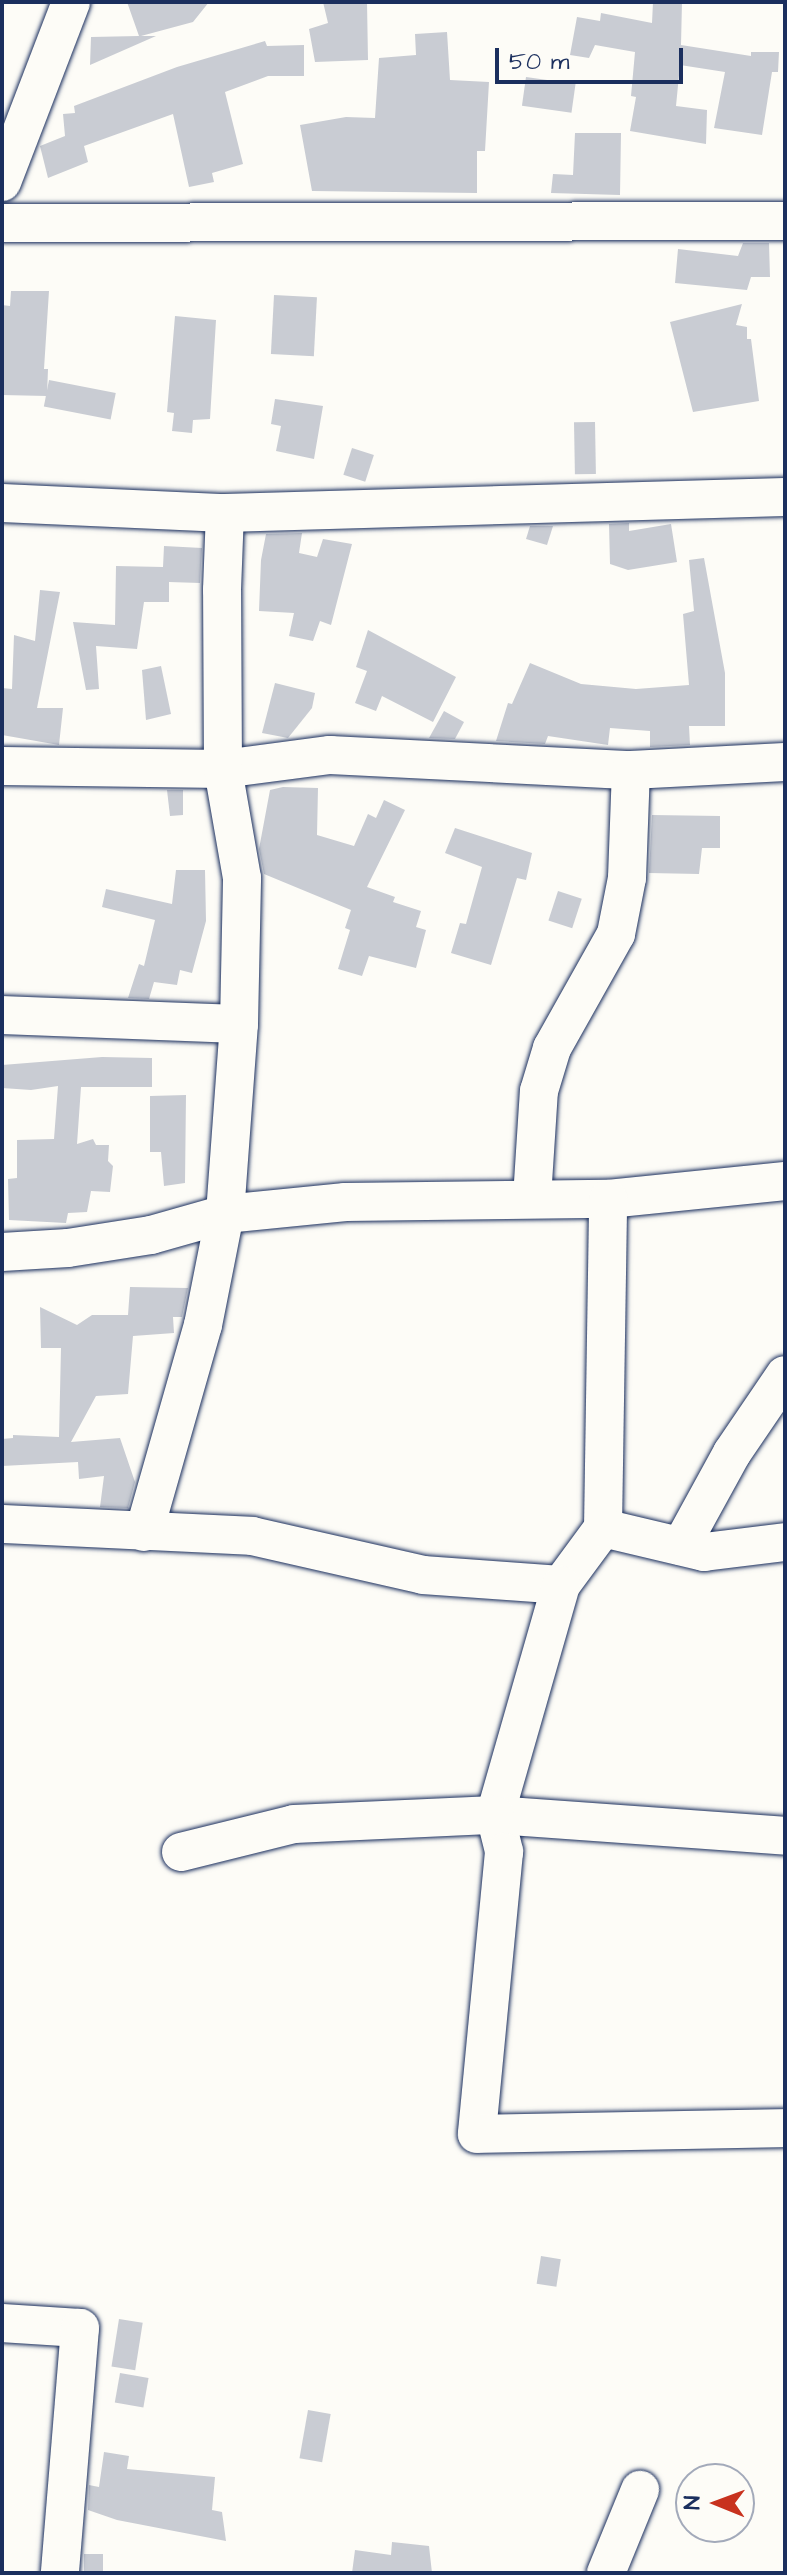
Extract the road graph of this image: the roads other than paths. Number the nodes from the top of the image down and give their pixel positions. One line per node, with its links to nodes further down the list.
1 (71, 2): 2 (street)
2 (2, 182)
3 (785, 221): 4 (street)
4 (2, 223)
5 (785, 497): 7 (street)
6 (2, 503): 7 (street)
7 (225, 513): 10 (street)
8 (785, 762): 11 (street)
9 (2, 766): 10 (street)
10 (223, 769): 11 (street); 13 (street)
11 (631, 770): 15 (street)
12 (2, 1015): 13 (street)
13 (239, 1024): 17 (street)
14 (785, 1181): 16 (street)
15 (532, 1198): 16 (street); 17 (street)
16 (608, 1199): 21 (street)
17 (225, 1214): 18 (street); 22 (street)
18 (2, 1252)
19 (785, 1375): 24 (street)
20 (2, 1524): 22 (street)
21 (603, 1528): 24 (street); 25 (street)
22 (144, 1532): 25 (street)
23 (785, 1542): 24 (street)
24 (681, 1546)
25 (561, 1585): 26 (street)
26 (495, 1815): 27 (street); 28 (street); 29 (street)
27 (785, 1836)
28 (181, 1852)
29 (785, 2128)
30 (2, 2323): 32 (street)
31 (640, 2490): 33 (street)
32 (60, 2573)
33 (606, 2573)

